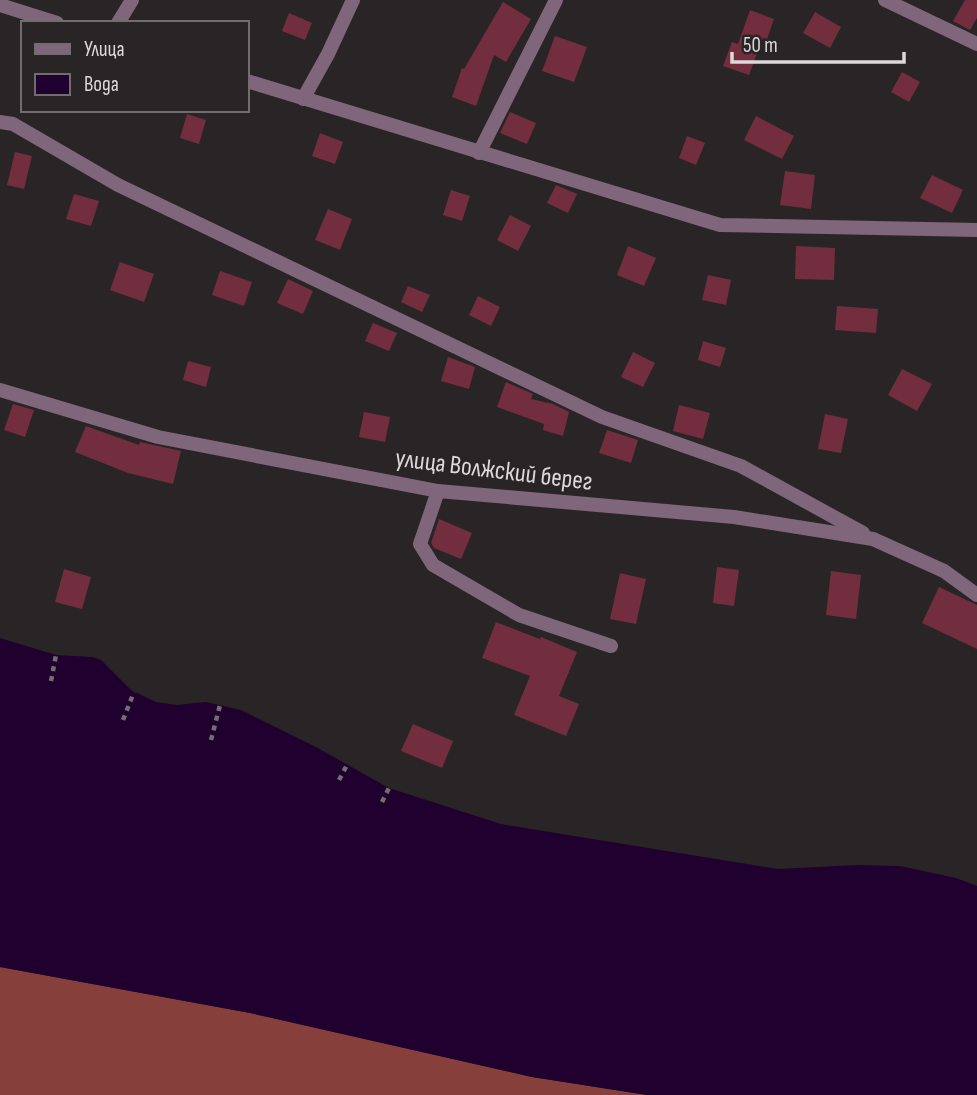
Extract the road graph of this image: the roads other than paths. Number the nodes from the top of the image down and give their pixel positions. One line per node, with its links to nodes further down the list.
1 (132, 0): 7 (street)
2 (353, 0): 10 (street)
3 (556, 0): 12 (street)
4 (885, 0): 8 (street)
5 (0, 5): 6 (street)
6 (51, 21)
7 (119, 21)
8 (977, 44)
9 (248, 81): 10 (street)
10 (303, 99): 12 (street)
11 (0, 122): 16 (street)
12 (479, 153): 13 (street)
13 (977, 230)
14 (0, 390): 15 (street, улица Волжский берег)
15 (438, 491): 16 (street, улица Волжский берег); 18 (street)
16 (873, 539): 17 (street, улица Волжский берег)
17 (977, 595)
18 (611, 646)

